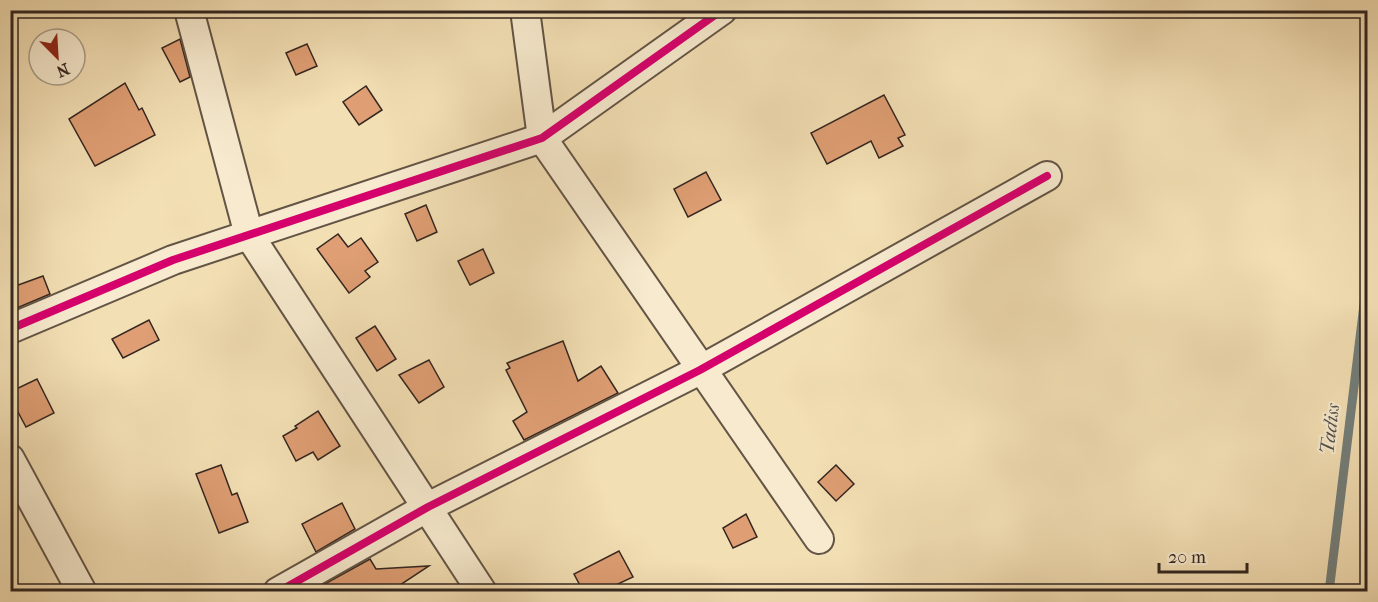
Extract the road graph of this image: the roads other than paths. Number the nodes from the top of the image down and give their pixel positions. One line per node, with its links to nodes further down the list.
1 (189, 10): 6 (street)
2 (525, 10): 4 (street)
3 (722, 10): 4 (street)
4 (542, 138): 6 (street); 8 (street)
5 (1047, 176): 8 (street)
6 (249, 235): 7 (street); 10 (street)
7 (10, 329)
8 (700, 369): 10 (street); 11 (street)
9 (10, 459): 12 (street)
10 (428, 507): 13 (street); 14 (street)
11 (819, 539)
12 (82, 591)
13 (278, 591)
14 (482, 591)

